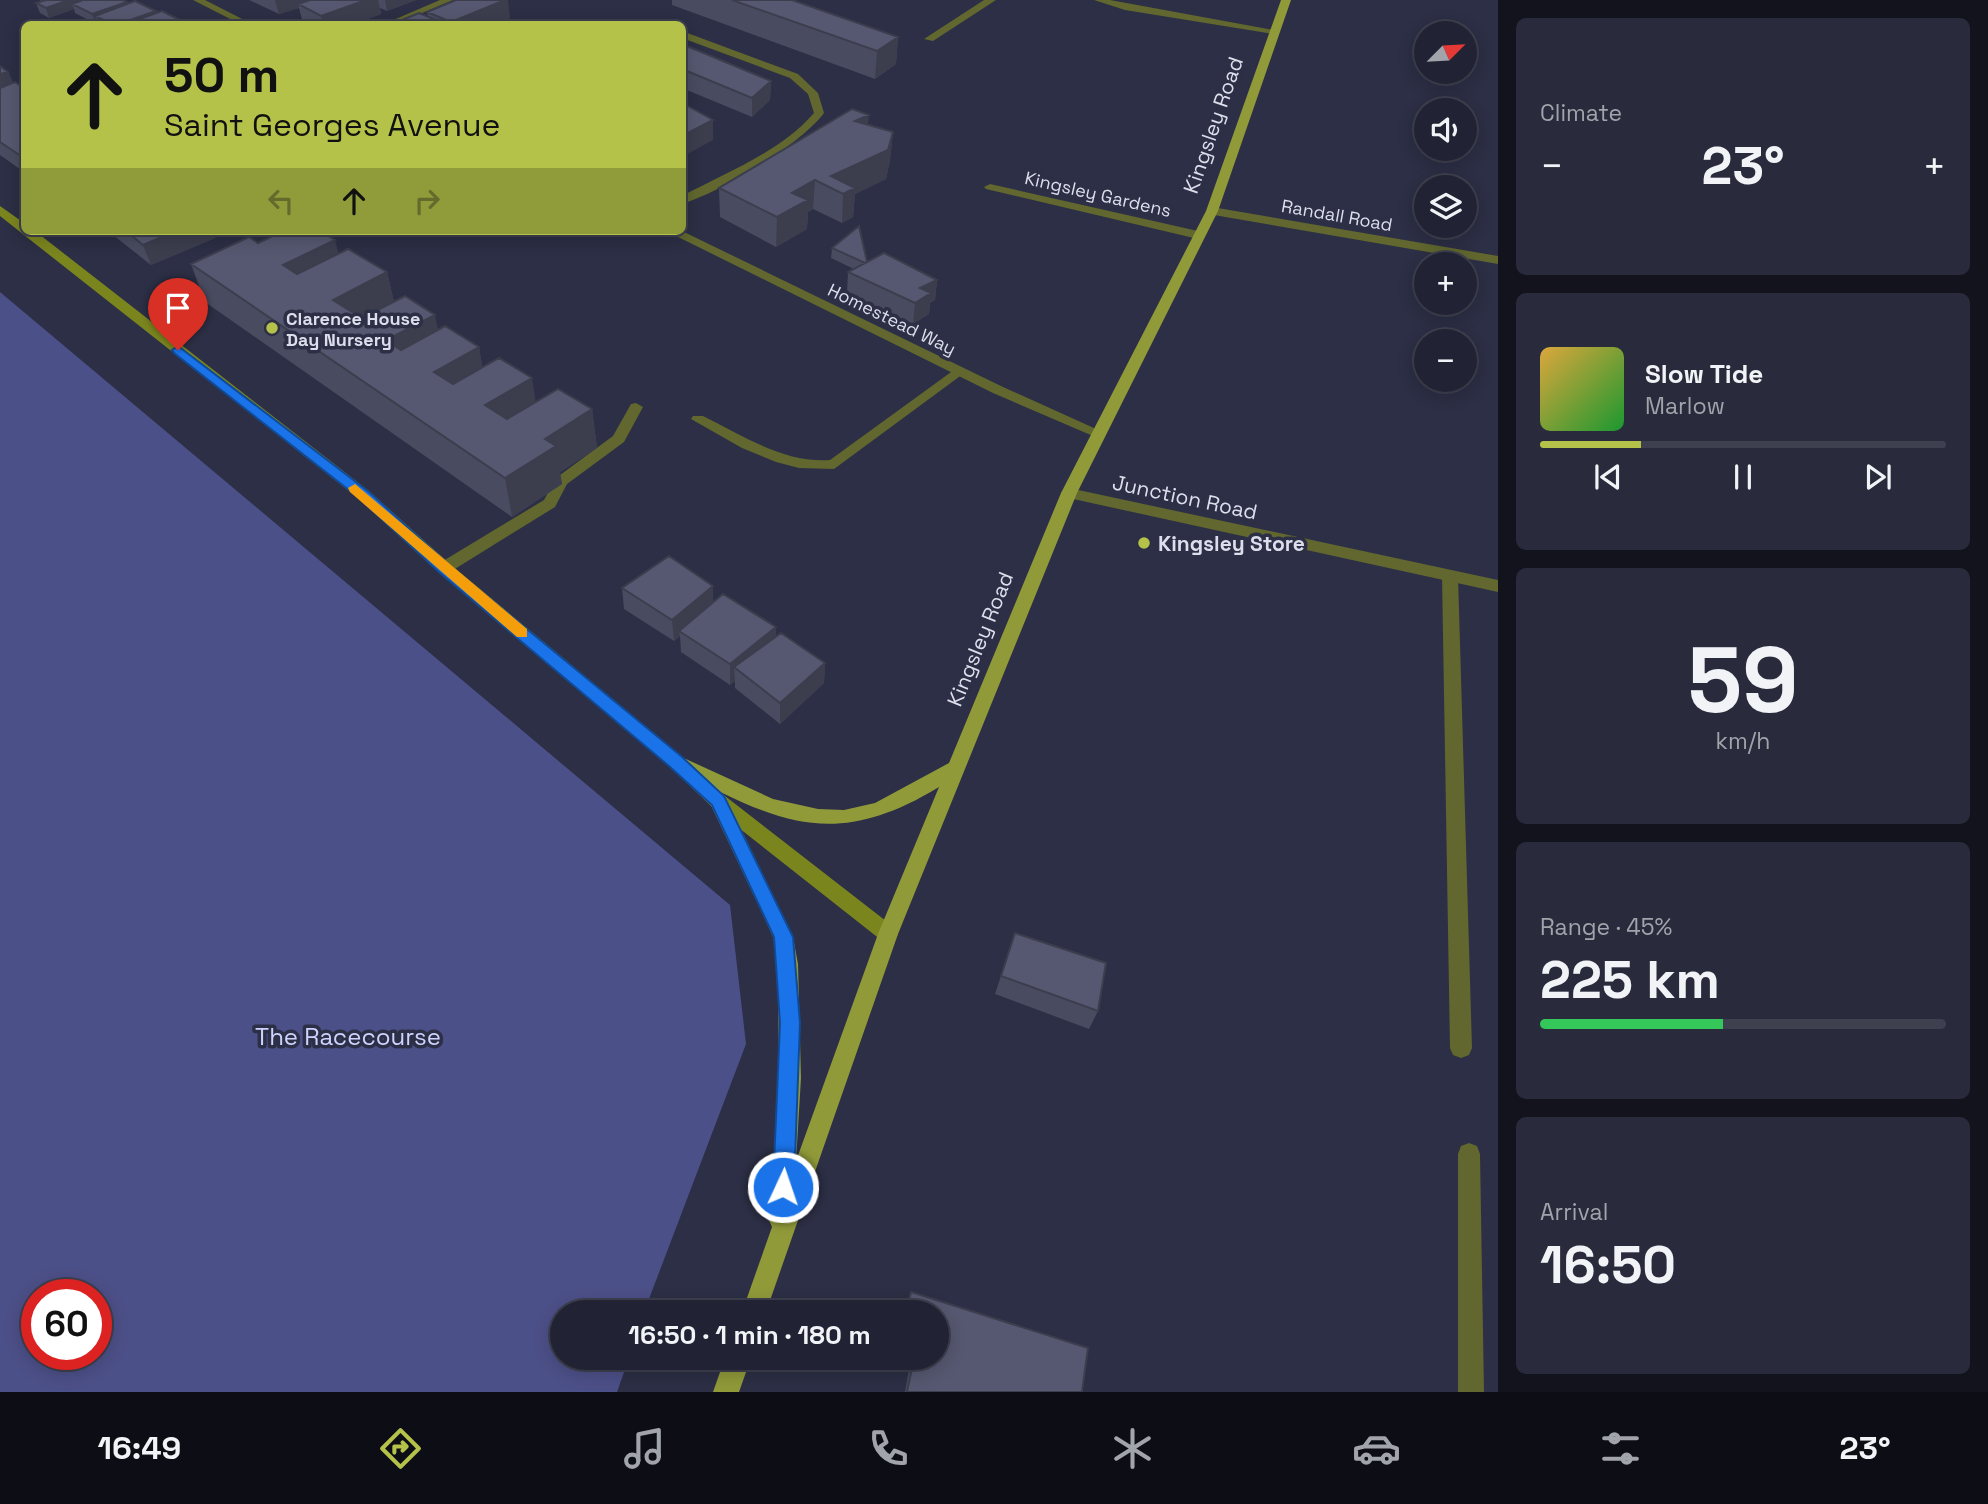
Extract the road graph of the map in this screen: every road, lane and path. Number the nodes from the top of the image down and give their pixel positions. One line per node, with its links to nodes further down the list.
1 (198, 0): 6 (street)
2 (448, 0): 7 (street)
3 (991, 0): 10 (street)
4 (1100, 0): 8 (street)
5 (1286, 0): 8 (main road, Kingsley Road)
6 (241, 21)
7 (396, 21)
8 (1273, 31): 14 (main road, Kingsley Road)
9 (686, 36): 12 (street)
10 (929, 39)
11 (990, 187): 18 (street, Kingsley Gardens)
12 (686, 199)
13 (0, 210): 15 (street)
14 (1212, 211): 18 (main road, Kingsley Road); 19 (street, Randall Road)
15 (21, 226)
16 (32, 235): 25 (street)
17 (680, 235): 20 (street, Homestead Way)
18 (1198, 235): 23 (main road, Kingsley Road)
19 (1498, 260)
20 (958, 371): 22 (street); 23 (street, Homestead Way)
21 (636, 407): 25 (street)
22 (698, 419)
23 (1098, 433): 24 (main road, Kingsley Road)
24 (1069, 494): 26 (street, Junction Road); 29 (main road, Kingsley Road)
25 (444, 568): 28 (street)
26 (1450, 576): 27 (street, Junction Road); 32 (street)
27 (1498, 586)
28 (675, 761): 29 (main road); 30 (street)
29 (956, 768): 31 (main road, Kingsley Road)
30 (718, 801): 31 (street); 34 (main road)
31 (888, 934): 34 (main road, Kingsley Road)
32 (1461, 1048)
33 (1469, 1154): 38 (street)
34 (780, 1241): 35 (main road, Kingsley Road)
35 (758, 1300)
36 (734, 1370): 37 (main road)
37 (726, 1392)
38 (1471, 1392)

